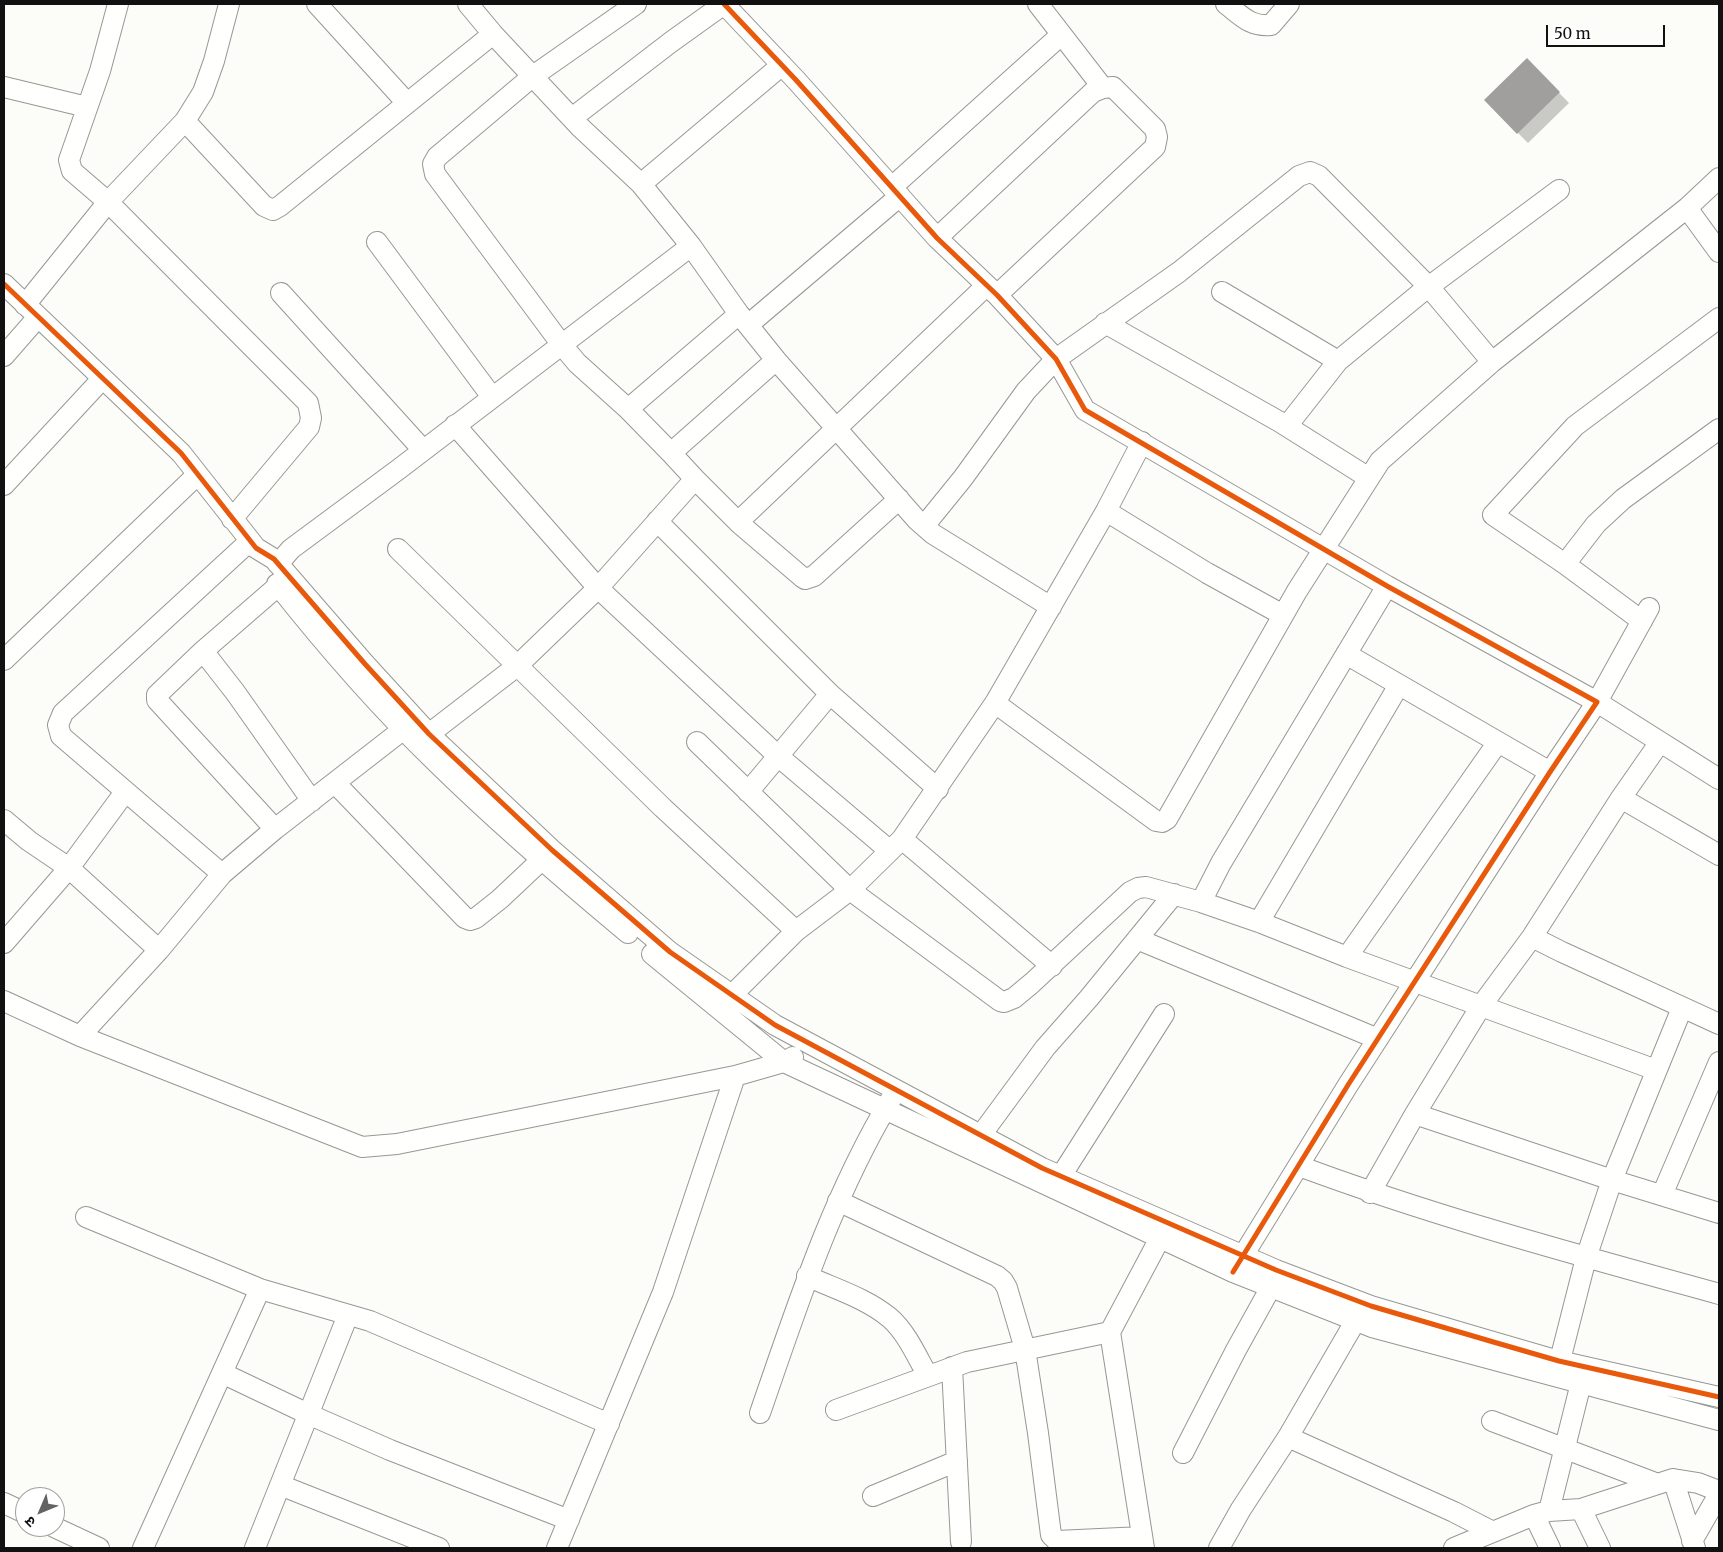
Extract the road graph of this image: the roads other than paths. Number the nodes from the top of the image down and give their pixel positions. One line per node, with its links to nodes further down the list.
1 (118, 4): 17 (street)
2 (229, 4): 19 (street)
3 (317, 4): 16 (street)
4 (468, 4): 10 (street)
5 (636, 4): 13 (street)
6 (724, 4): 12 (street); 18 (street)
7 (1038, 4): 11 (street)
8 (1226, 4): 9 (street)
9 (1289, 4)
10 (493, 34): 13 (street); 16 (street)
11 (1061, 35): 15 (street); 23 (street)
12 (782, 64): 21 (street); 23 (street)
13 (533, 76): 18 (street); 39 (street)
14 (4, 87): 17 (street)
15 (1103, 88): 26 (street); 32 (street)
16 (407, 103): 19 (street)
17 (87, 107): 24 (street)
18 (572, 118): 21 (street)
19 (185, 121): 24 (street)
20 (1719, 178): 25 (street)
21 (641, 184): 28 (street)
22 (1559, 190): 31 (street)
23 (896, 192): 26 (street); 37 (street)
24 (108, 202): 35 (street); 61 (street)
25 (1687, 208): 29 (street); 44 (street)
26 (937, 238): 32 (street)
27 (376, 242): 46 (street)
28 (691, 246): 37 (street); 39 (street)
29 (1719, 252)
30 (4, 284): 35 (street)
31 (1429, 287): 38 (street); 43 (street); 44 (street)
32 (992, 290): 41 (street); 50 (street)
33 (1222, 292): 43 (street)
34 (281, 293): 53 (street)
35 (32, 311): 40 (street); 45 (street)
36 (1719, 318): 69 (street)
37 (743, 320): 42 (street); 47 (street)
38 (1105, 323): 41 (street); 49 (street)
39 (562, 345): 46 (street); 47 (street)
40 (4, 356)
41 (1056, 359): 52 (street); 64 (street)
42 (776, 360): 50 (street); 54 (street)
43 (1338, 361): 49 (street)
44 (1492, 362): 56 (street)
45 (102, 379): 55 (street); 58 (street)
46 (492, 397): 48 (street)
47 (628, 409): 54 (street)
48 (455, 425): 53 (street); 72 (street)
49 (1287, 426): 56 (street)
50 (835, 428): 59 (street); 63 (street)
51 (1719, 429): 69 (street)
52 (1142, 442): 60 (street); 66 (street)
53 (423, 450): 68 (street)
54 (671, 452): 57 (street)
55 (197, 474): 61 (street); 77 (street)
56 (1369, 478): 66 (street)
57 (695, 479): 62 (street); 63 (street)
58 (4, 485)
59 (899, 499): 63 (street); 64 (street)
60 (1106, 511): 73 (street); 74 (street)
61 (232, 519): 65 (street)
62 (657, 521): 72 (street); 80 (street)
63 (738, 522)
64 (924, 526): 73 (street)
65 (254, 545): 68 (street); 70 (street); 92 (street)
66 (1323, 548): 71 (street); 74 (street)
67 (398, 549): 78 (street)
68 (278, 564): 83 (street)
69 (1565, 564): 81 (street)
70 (278, 586): 75 (street); 83 (street)
71 (1387, 586): 76 (street); 81 (street)
72 (598, 588): 78 (street); 87 (street)
73 (1051, 607): 82 (street)
74 (1283, 615): 82 (street)
75 (203, 651): 95 (street); 97 (street)
76 (1346, 654): 79 (street); 105 (street)
77 (4, 660)
78 (517, 666): 83 (street); 107 (street)
79 (1399, 685): 85 (street); 106 (street)
80 (830, 694): 87 (street); 91 (street)
81 (1597, 702): 86 (street); 88 (street)
82 (995, 703): 91 (street)
83 (416, 728): 90 (street); 99 (street)
84 (697, 742): 93 (street)
85 (1498, 742): 88 (street); 112 (street)
86 (1660, 742): 89 (street); 94 (street)
87 (778, 756): 93 (street); 98 (street)
88 (1550, 772): 114 (street)
89 (1719, 779)
90 (335, 783): 95 (street); 99 (street)
91 (938, 789): 98 (street)
92 (125, 792): 101 (street); 102 (street)
93 (748, 792): 103 (street)
94 (1620, 798): 100 (street); 108 (street)
95 (312, 801): 97 (street)
96 (4, 820): 101 (street)
97 (275, 829): 102 (street)
98 (896, 845): 103 (street); 113 (street)
99 (547, 855): 116 (street)
100 (1719, 855)
101 (69, 868): 110 (street); 111 (street)
102 (222, 874): 111 (street)
103 (850, 890): 107 (street); 113 (street)
104 (1174, 894): 105 (street); 109 (street); 113 (street)
105 (1202, 902): 106 (street)
106 (1259, 922): 112 (street)
107 (796, 931): 116 (street)
108 (1532, 937): 117 (street); 118 (street)
109 (1138, 939): 122 (street); 131 (street)
110 (4, 943)
111 (159, 950): 121 (street)
112 (1347, 957): 114 (street)
113 (1052, 966)
114 (1415, 982): 117 (street); 122 (street)
115 (4, 1001): 121 (street)
116 (725, 1002): 123 (street); 124 (street)
117 (1481, 1006): 126 (street); 130 (street)
118 (1682, 1008): 120 (street); 126 (street)
119 (1164, 1014): 133 (street)
120 (1719, 1024)
121 (80, 1036): 127 (street)
122 (1378, 1039): 132 (street)
123 (811, 1044): 124 (street); 128 (street)
124 (784, 1062): 127 (street); 129 (street)
125 (1719, 1062): 136 (street)
126 (1656, 1070): 134 (street)
127 (735, 1076): 162 (street)
128 (896, 1090): 129 (street); 131 (street)
129 (884, 1110): 137 (street); 140 (street)
130 (1416, 1114): 134 (street); 135 (street)
131 (981, 1135): 133 (street)
132 (1298, 1166): 135 (street); 142 (street)
133 (1061, 1176): 142 (street)
134 (1612, 1180): 136 (street); 141 (street)
135 (1370, 1193): 141 (street)
136 (1662, 1195): 138 (street)
137 (838, 1201): 143 (street); 150 (street)
138 (1719, 1213)
139 (86, 1217): 145 (street)
140 (1160, 1238): 142 (street); 149 (street)
141 (1586, 1258): 146 (street); 152 (street)
142 (1238, 1263): 144 (street); 152 (street)
143 (807, 1276): 154 (street); 158 (street)
144 (1271, 1287): 148 (street); 165 (street)
145 (260, 1289): 147 (street); 153 (street)
146 (1719, 1294)
147 (348, 1315): 159 (street); 162 (street)
148 (1356, 1320): 152 (street); 163 (street)
149 (1110, 1332): 150 (street); 177 (street)
150 (1025, 1350): 151 (street); 177 (street)
151 (952, 1367): 154 (street); 166 (street)
152 (1558, 1369): 155 (street); 156 (street)
153 (222, 1373): 159 (street); 180 (street)
154 (928, 1376): 157 (street)
155 (1581, 1383): 160 (street); 164 (street)
156 (1719, 1397)
157 (836, 1410)
158 (760, 1413)
159 (308, 1414): 168 (street); 173 (street)
160 (1719, 1420)
161 (1492, 1421): 164 (street)
162 (609, 1424): 173 (street)
163 (1288, 1437): 175 (street); 184 (street)
164 (1565, 1449): 167 (street); 172 (street)
165 (1183, 1453)
166 (957, 1460): 170 (street); 176 (street)
167 (1666, 1482): 169 (street); 171 (street); 178 (street)
168 (280, 1485): 181 (street); 182 (street)
169 (1719, 1492): 178 (street)
170 (873, 1496)
171 (1582, 1509): 172 (street); 187 (street)
172 (1541, 1513): 175 (street); 186 (street)
173 (569, 1520): 183 (street)
174 (65, 1532): 179 (street)
175 (1493, 1532): 185 (street)
176 (961, 1542)
177 (1143, 1543)
178 (1694, 1545)
179 (99, 1548)
180 (143, 1548)
181 (255, 1548)
182 (439, 1548)
183 (557, 1548)
184 (1219, 1548)
185 (1454, 1548)
186 (1550, 1548)
187 (1600, 1548)

